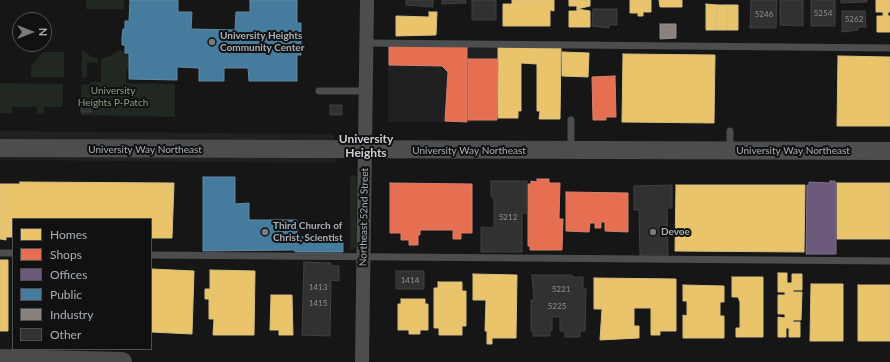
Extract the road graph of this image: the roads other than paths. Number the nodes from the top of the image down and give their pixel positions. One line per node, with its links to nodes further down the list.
1 (367, 0): 2 (street, Northeast 52nd Street)
2 (367, 43): 3 (lane); 5 (street, Northeast 52nd Street)
3 (890, 48)
4 (319, 91): 5 (lane)
5 (366, 91): 9 (street, Northeast 52nd Street)
6 (571, 120): 10 (lane)
7 (730, 131): 11 (lane)
8 (0, 148): 9 (street, University Way Northeast)
9 (366, 150): 10 (street, University Way Northeast); 16 (street, Northeast 52nd Street)
10 (571, 151): 11 (street, University Way Northeast)
11 (730, 151): 12 (street, University Way Northeast)
12 (890, 152)
13 (0, 253): 14 (lane)
14 (12, 253)
15 (152, 255): 16 (lane)
16 (364, 257): 17 (lane); 20 (street, Northeast 52nd Street)
17 (890, 261)
18 (0, 359): 19 (main road)
19 (122, 362)
20 (362, 362)

